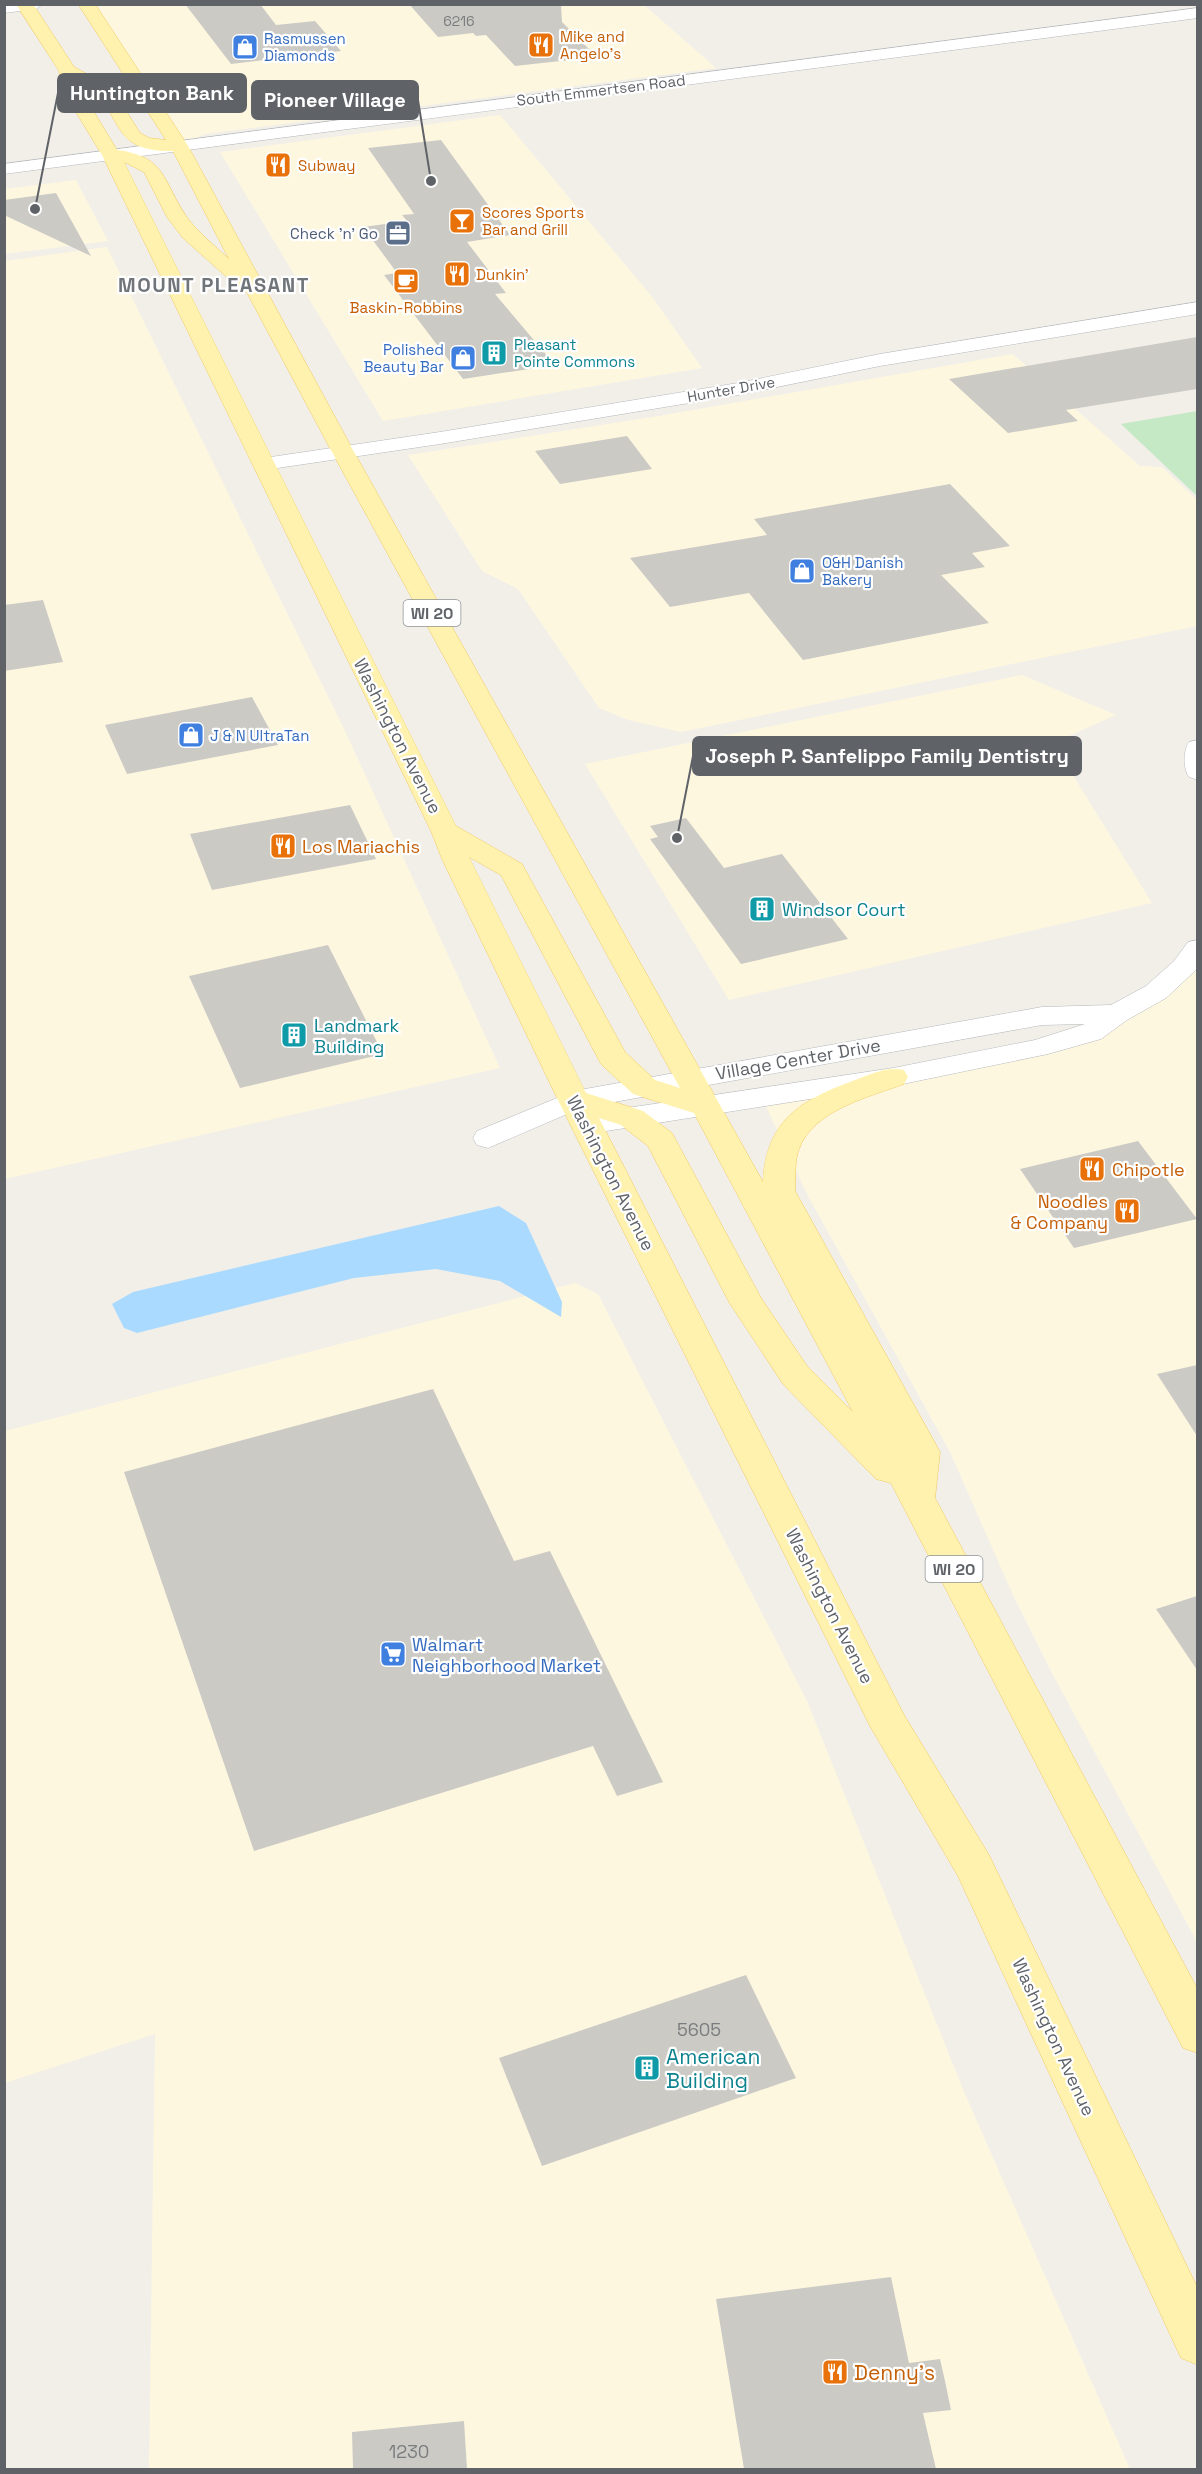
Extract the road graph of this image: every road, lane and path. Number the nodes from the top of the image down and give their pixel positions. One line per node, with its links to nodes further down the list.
1 (86, 4): 8 (main road, WI 20)
2 (1155, 4): 6 (street)
3 (28, 5): 4 (street); 7 (main road, Washington Avenue)
4 (4, 8)
5 (1197, 13): 6 (street, South Emmertsen Road)
6 (1172, 16): 8 (street, South Emmertsen Road)
7 (68, 71): 8 (main road); 9 (main road, Washington Avenue)
8 (179, 146): 9 (street, South Emmertsen Road); 11 (main road, WI 20)
9 (111, 155): 10 (street, South Emmertsen Road); 11 (main road); 14 (main road, Washington Avenue)
10 (4, 169)
11 (259, 295): 13 (main road, WI 20)
12 (1197, 308): 13 (street, Hunter Drive)
13 (343, 452): 14 (street, Hunter Drive); 22 (main road, WI 20)
14 (264, 464): 17 (main road, Washington Avenue)
15 (1197, 747): 16 (street)
16 (1197, 772)
17 (445, 831): 21 (main road); 23 (main road, Washington Avenue)
18 (1197, 948): 19 (street, Village Center Drive)
19 (1117, 1014): 20 (street, Village Center Drive); 22 (street, Village Center Drive)
20 (893, 1077): 22 (street, Village Center Drive); 26 (main road)
21 (644, 1087): 22 (main road); 23 (street)
22 (698, 1092): 24 (street, Village Center Drive); 26 (main road, WI 20)
23 (580, 1112): 24 (main road); 25 (street); 28 (main road, Washington Avenue)
24 (632, 1118): 26 (main road)
25 (488, 1138)
26 (916, 1498): 27 (main road, WI 20)
27 (1197, 2034)
28 (1197, 2342)

